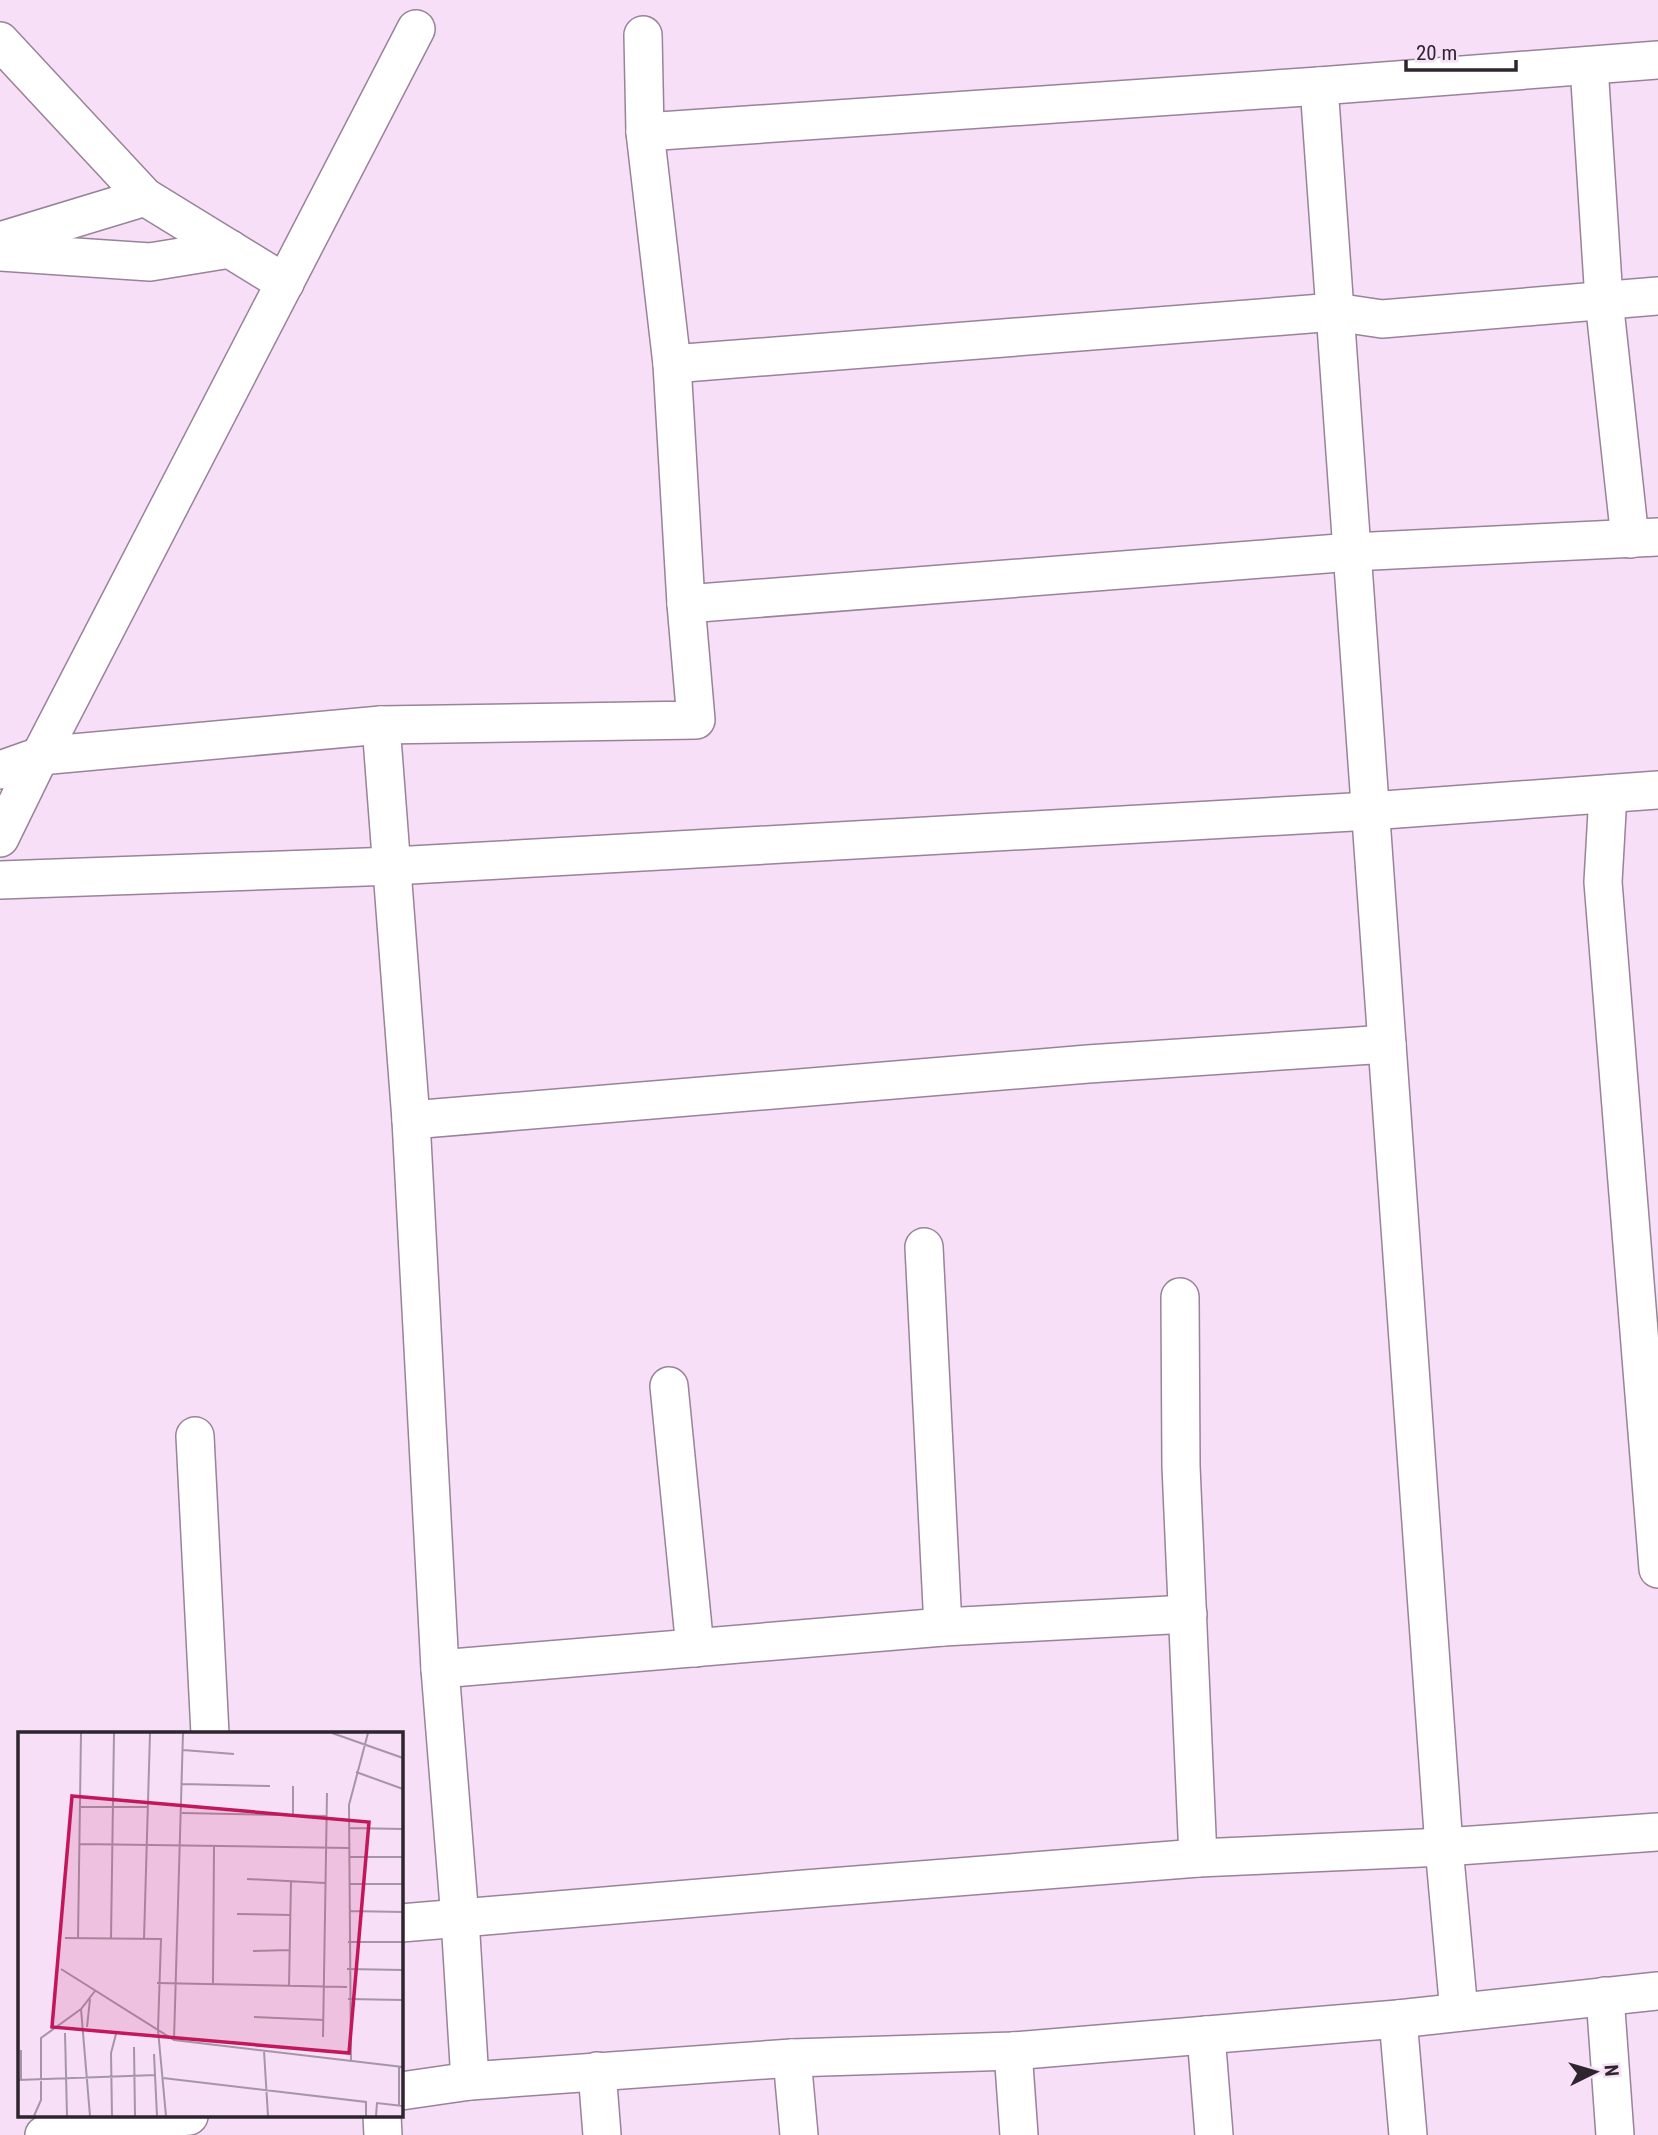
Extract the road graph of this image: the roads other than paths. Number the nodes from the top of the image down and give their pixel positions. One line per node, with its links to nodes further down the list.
1 (416, 29): 12 (street)
2 (643, 35): 7 (street)
3 (0, 41): 8 (street)
4 (1658, 60): 5 (street)
5 (1590, 65): 6 (street); 14 (street)
6 (1319, 86): 7 (street); 15 (street)
7 (645, 132): 16 (street)
8 (145, 197): 9 (street); 10 (street)
9 (0, 241)
10 (230, 249): 11 (street); 12 (street)
11 (0, 252)
12 (285, 283): 21 (street)
13 (1658, 296): 14 (street)
14 (1604, 300): 15 (street); 17 (street)
15 (1335, 312): 16 (street); 18 (street)
16 (672, 364): 19 (street)
17 (1644, 538): 18 (street)
18 (1352, 552): 19 (street); 25 (street)
19 (686, 604): 20 (street)
20 (381, 725): 21 (street); 27 (street)
21 (40, 756): 22 (street); 26 (street)
22 (0, 770)
23 (1658, 790): 24 (street)
24 (1608, 794): 25 (street); 35 (street)
25 (1370, 811): 27 (street); 29 (street)
26 (0, 838)
27 (393, 866): 28 (street); 30 (street)
28 (0, 880)
29 (1387, 1044): 30 (street); 42 (street)
30 (411, 1121): 39 (street)
31 (923, 1247): 37 (street)
32 (1180, 1297): 36 (street)
33 (668, 1386): 38 (street)
34 (195, 1436): 40 (street)
35 (1658, 1569)
36 (1188, 1614): 37 (street); 43 (street)
37 (943, 1627): 38 (street)
38 (695, 1648): 39 (street)
39 (440, 1670): 44 (street)
40 (210, 1732)
41 (1658, 1832): 42 (street)
42 (1444, 1847): 43 (street); 48 (street)
43 (1198, 1858): 44 (street)
44 (460, 1919): 45 (street); 54 (street)
45 (402, 1923)
46 (1658, 1992): 47 (street)
47 (1605, 1996): 48 (street); 63 (street)
48 (1459, 2012): 49 (street)
49 (1398, 2019): 50 (street); 62 (street)
50 (1206, 2035): 51 (street); 61 (street)
51 (1013, 2051): 52 (street); 60 (street)
52 (792, 2058): 53 (street); 59 (street)
53 (597, 2071): 54 (street); 58 (street)
54 (470, 2081): 55 (street)
55 (402, 2091)
56 (171, 2118): 57 (street)
57 (44, 2135)
58 (602, 2135)
59 (799, 2135)
60 (1019, 2135)
61 (1213, 2135)
62 (1408, 2135)
63 (1615, 2135)

